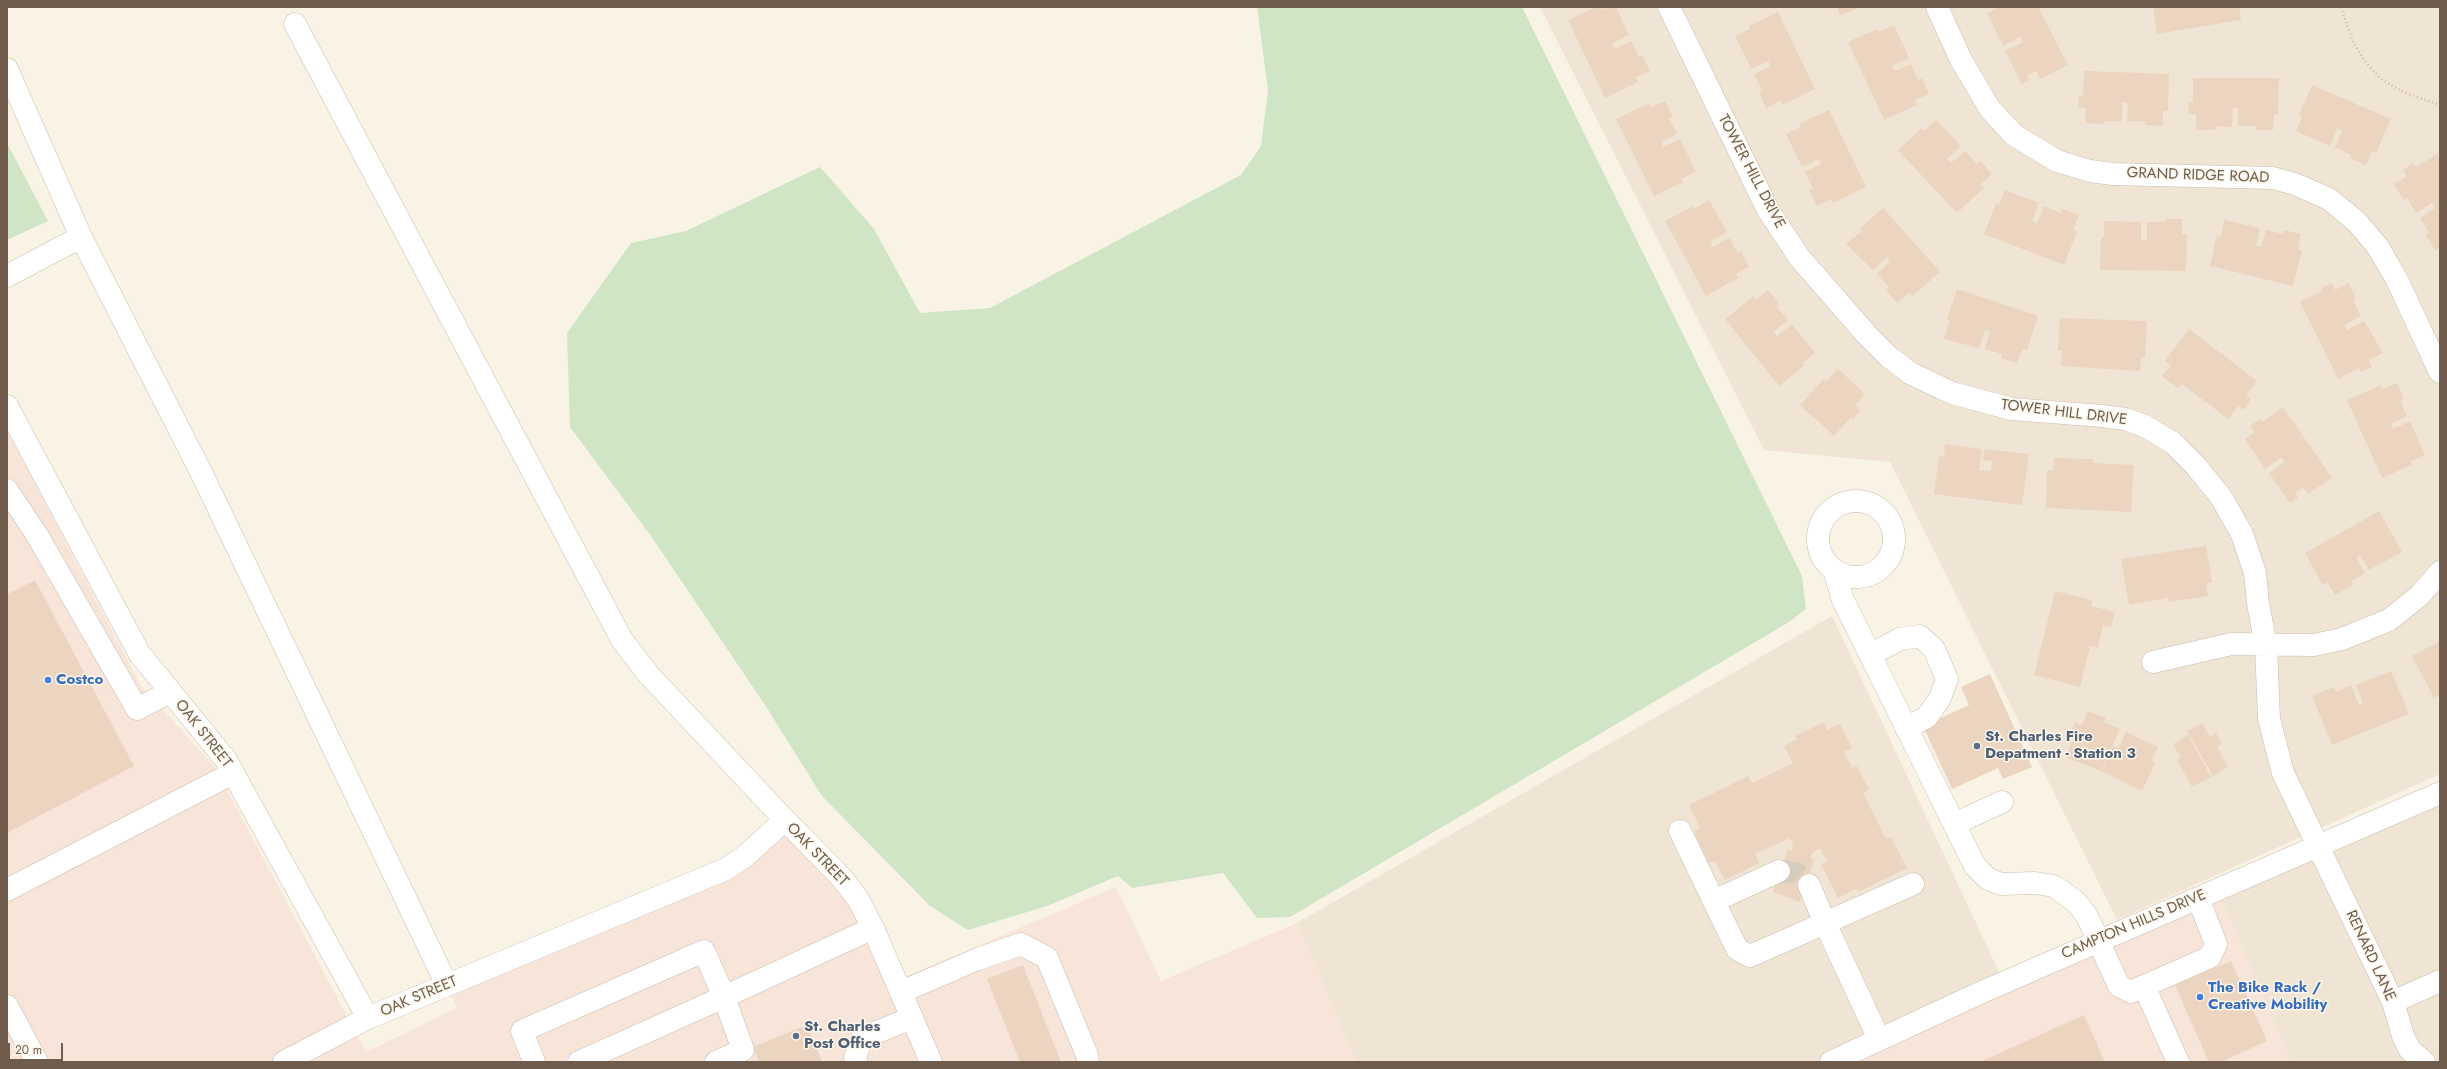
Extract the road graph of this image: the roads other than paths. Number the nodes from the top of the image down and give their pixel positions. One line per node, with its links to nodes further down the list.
1 (1669, 7): 12 (street, TOWER HILL DRIVE)
2 (1937, 7): 7 (street, GRAND RIDGE ROAD)
3 (296, 24): 20 (street)
4 (7, 69): 5 (street)
5 (81, 237): 6 (street); 34 (street)
6 (7, 276)
7 (2440, 372)
8 (7, 406): 15 (street, OAK STREET)
9 (7, 490): 15 (street)
10 (1834, 570): 13 (street)
11 (2440, 572): 12 (street)
12 (2266, 646): 14 (street); 23 (street, TOWER HILL DRIVE)
13 (1870, 655): 16 (street); 16 (street)
14 (2153, 662)
15 (170, 692): 17 (street, OAK STREET)
16 (1906, 728): 21 (street)
17 (233, 773): 27 (street); 40 (street, OAK STREET)
18 (2440, 793): 23 (street, CAMPTON HILLS DRIVE)
19 (2002, 802): 21 (street)
20 (785, 820): 31 (street, OAK STREET); 34 (street, OAK STREET)
21 (1954, 824): 32 (street)
22 (1680, 831): 29 (street)
23 (2318, 847): 28 (street, CAMPTON HILLS DRIVE); 38 (street, RENARD LANE)
24 (1779, 871): 29 (street)
25 (1913, 884): 30 (street)
26 (1809, 885): 30 (street)
27 (7, 890)
28 (2198, 898): 32 (street, CAMPTON HILLS DRIVE); 35 (street)
29 (1714, 900): 30 (street)
30 (1825, 924): 42 (street)
31 (873, 928): 36 (street, OAK STREET); 37 (street)
32 (2100, 940): 35 (street); 42 (street, CAMPTON HILLS DRIVE)
33 (2440, 981): 38 (street)
34 (447, 985): 40 (street, OAK STREET)
35 (2144, 986): 52 (street)
36 (901, 992): 41 (street, OAK STREET); 50 (street)
37 (724, 997): 45 (street); 46 (street); 47 (street)
38 (2393, 1002): 53 (street, RENARD LANE)
39 (7, 1006): 43 (street)
40 (368, 1018): 44 (street)
41 (912, 1018): 48 (street); 49 (street, OAK STREET)
42 (1878, 1039): 51 (street, CAMPTON HILLS DRIVE)
43 (37, 1062)
44 (284, 1062)
45 (534, 1062)
46 (579, 1062)
47 (716, 1062)
48 (856, 1062)
49 (931, 1062)
50 (1088, 1062)
51 (1831, 1062)
52 (2178, 1062)
53 (2424, 1062)

